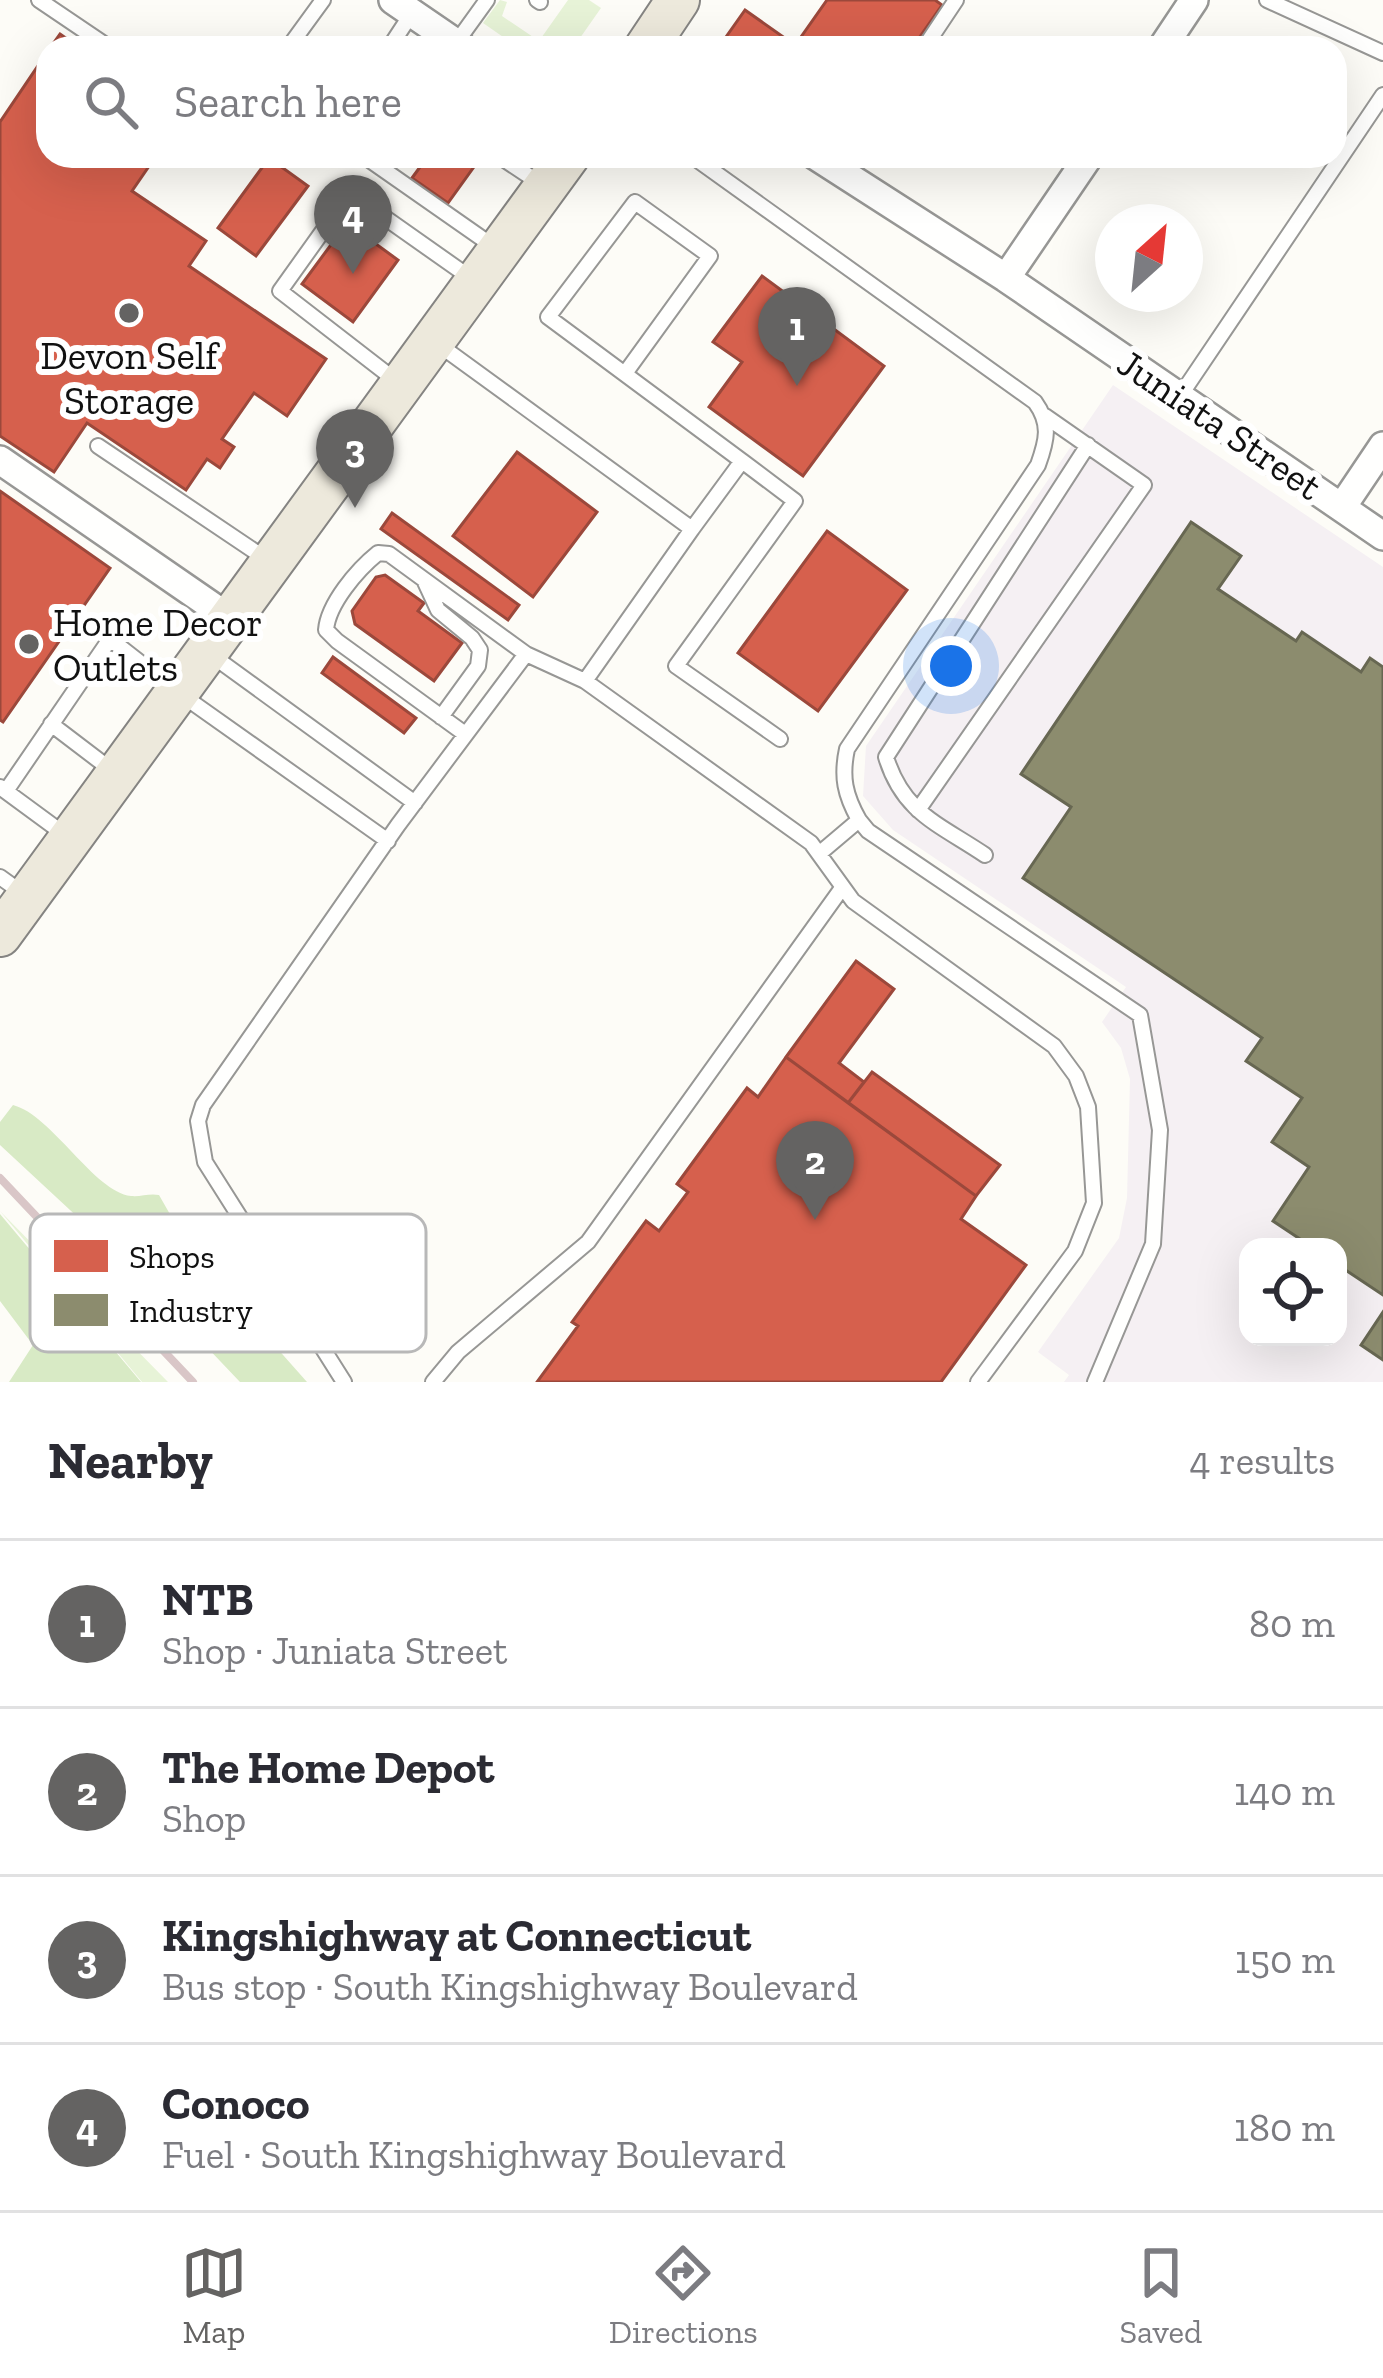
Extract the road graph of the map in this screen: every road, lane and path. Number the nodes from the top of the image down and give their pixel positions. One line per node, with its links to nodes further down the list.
1 (40, 0): 9 (lane)
2 (323, 0): 10 (lane)
3 (487, 0): 13 (lane)
4 (678, 0): 14 (main road)
5 (956, 0): 15 (lane)
6 (1194, 0): 16 (street)
7 (1267, 0): 17 (lane)
8 (403, 7): 11 (lane); 12 (street)
9 (92, 36)
10 (297, 36)
11 (392, 36)
12 (446, 36)
13 (465, 36)
14 (654, 36)
15 (932, 36)
16 (1170, 36)
17 (1346, 36)
18 (1347, 37): 19 (lane)
19 (1383, 53)
20 (1383, 95): 21 (lane)
21 (1347, 149)
22 (378, 168): 28 (lane)
23 (709, 168): 34 (lane)
24 (853, 168): 29 (street, Juniata Street)
25 (1081, 168): 29 (street)
26 (1334, 168): 33 (lane)
27 (556, 171): 28 (main road)
28 (488, 266): 30 (main road); 32 (lane)
29 (1006, 278): 33 (street, Juniata Street)
30 (434, 341): 32 (main road); 41 (lane)
31 (626, 372): 31 (lane); 39 (lane)
32 (402, 386): 43 (main road)
33 (1180, 397): 40 (street, Juniata Street)
34 (1046, 416): 36 (lane); 57 (lane)
35 (98, 446): 43 (lane)
36 (1088, 446): 56 (lane); 56 (lane)
37 (1383, 446): 40 (street)
38 (0, 460): 45 (street)
39 (742, 461): 41 (lane); 52 (lane)
40 (1342, 507): 42 (street, Juniata Street)
41 (692, 529): 47 (lane)
42 (1383, 536)
43 (273, 563): 45 (main road)
44 (424, 580): 46 (lane); 49 (lane); 49 (lane)
45 (220, 636): 48 (main road); 55 (lane)
46 (526, 654): 47 (lane); 51 (lane)
47 (585, 681): 60 (lane)
48 (179, 693): 50 (lane); 53 (main road); 59 (lane)
49 (441, 717): 51 (lane)
50 (51, 724): 53 (lane); 54 (lane)
51 (466, 734): 55 (lane)
52 (780, 739)
53 (118, 775): 58 (main road)
54 (3, 789): 58 (lane)
55 (415, 803): 59 (lane)
56 (918, 810): 61 (lane)
57 (859, 820): 60 (lane); 70 (lane)
58 (71, 839): 62 (main road)
59 (388, 841): 65 (lane)
60 (820, 853): 63 (lane)
61 (985, 856)
62 (14, 887): 64 (main road)
63 (842, 888): 68 (lane); 69 (lane)
64 (0, 935)
65 (238, 1214)
66 (325, 1352): 67 (lane)
67 (344, 1382)
68 (434, 1382)
69 (977, 1382)
70 (1095, 1382)

